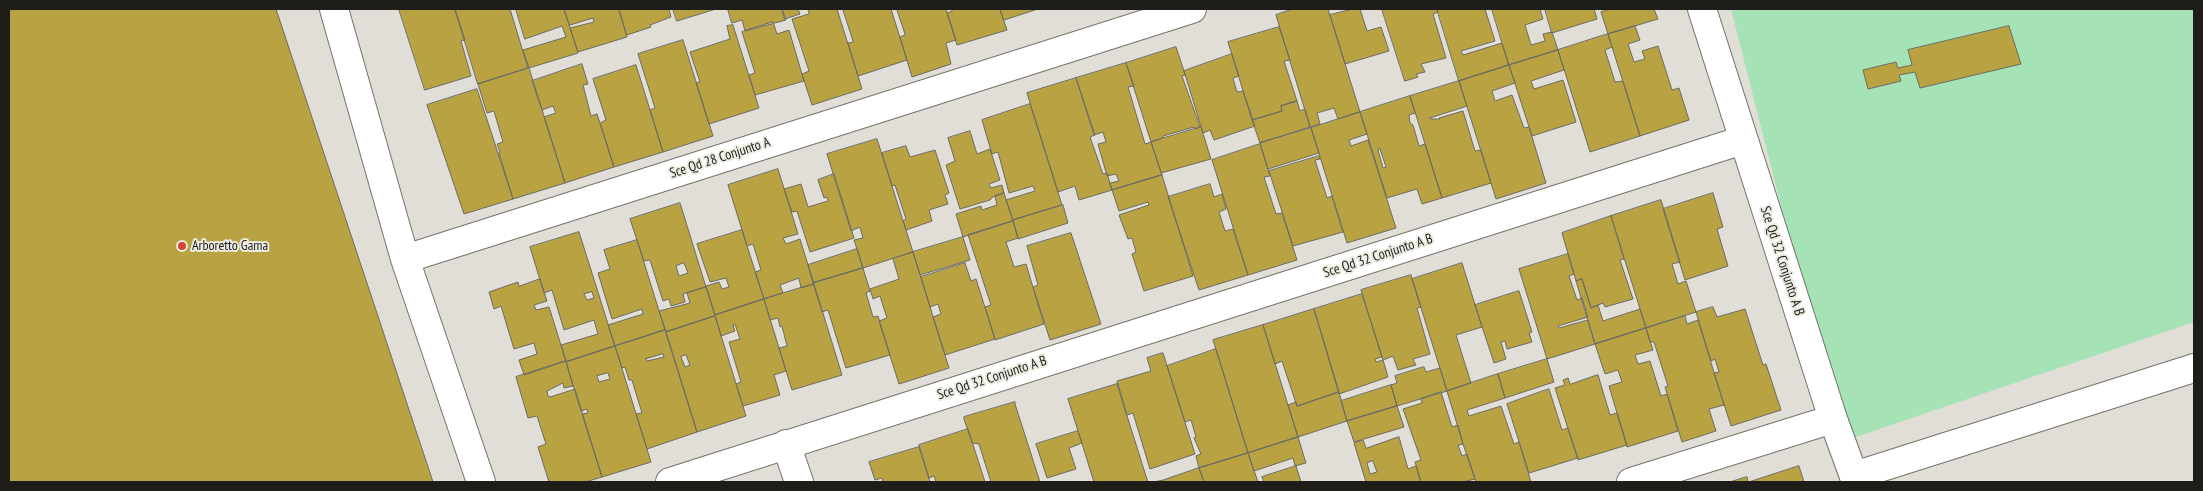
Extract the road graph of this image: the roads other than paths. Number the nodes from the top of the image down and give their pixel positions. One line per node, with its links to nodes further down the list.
1 (334, 9): 5 (street)
2 (1192, 9): 5 (street, Sce Qd 28 Conjunto A)
3 (1702, 9): 4 (street)
4 (1743, 140): 7 (street, Sce Qd 32 Conjunto A B); 8 (street, Sce Qd 32 Conjunto A B)
5 (405, 259): 10 (street)
6 (2194, 368): 9 (street)
7 (1833, 418): 9 (street, Sce Qd 32 Conjunto A B); 13 (street)
8 (786, 444): 11 (street, Sce Qd 32 Conjunto A B); 12 (street)
9 (1855, 479)
10 (481, 482)
11 (670, 482)
12 (799, 482)
13 (1631, 482)

